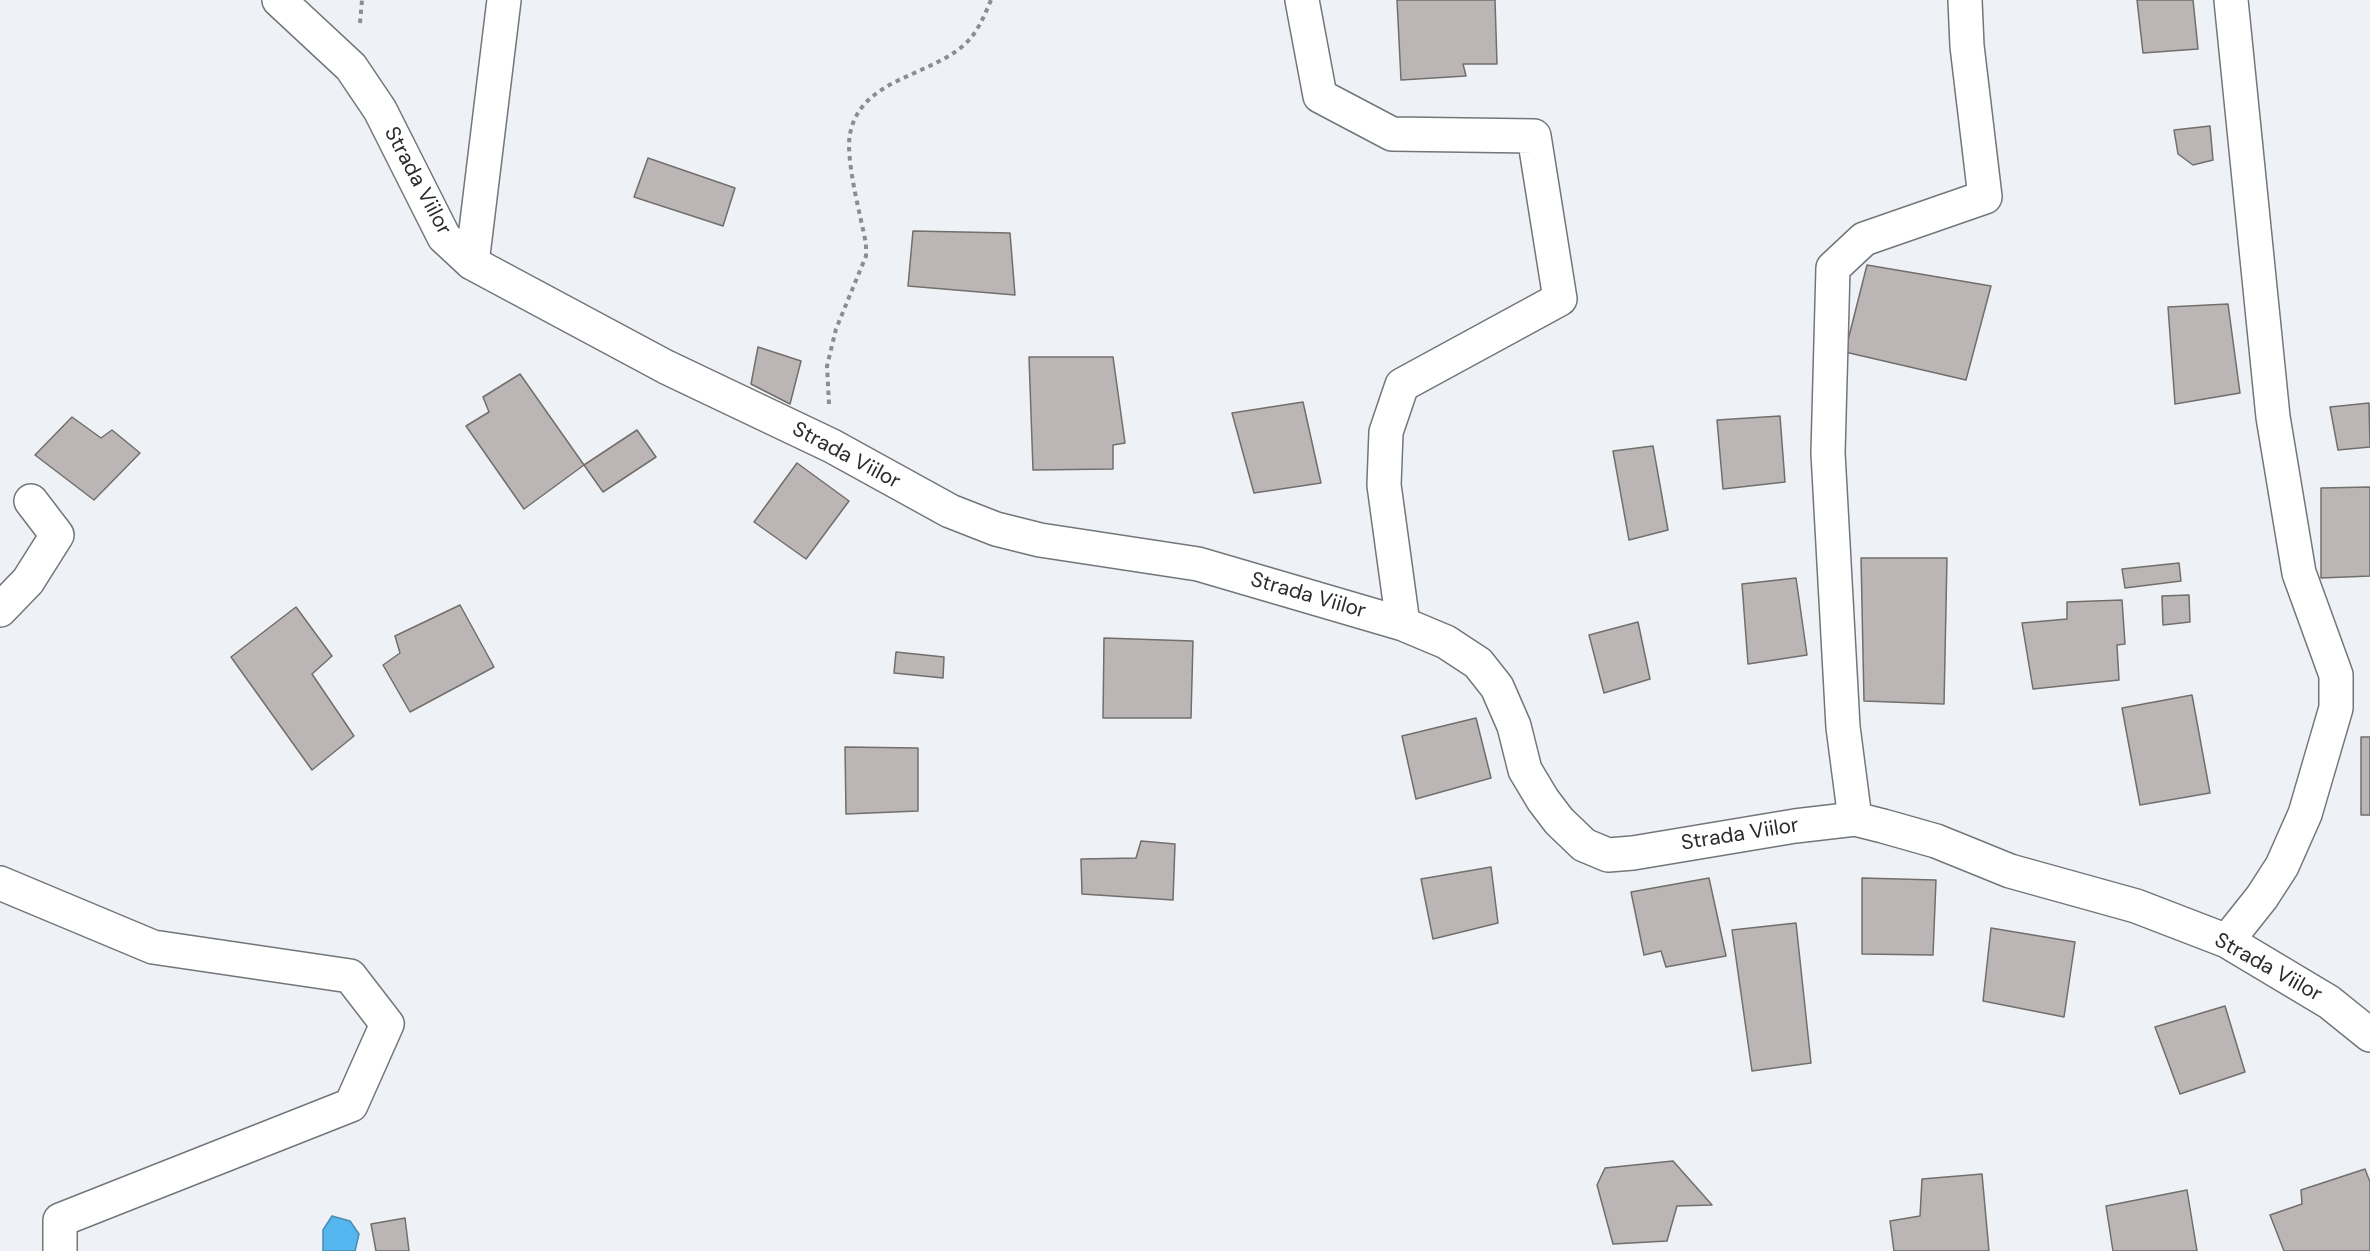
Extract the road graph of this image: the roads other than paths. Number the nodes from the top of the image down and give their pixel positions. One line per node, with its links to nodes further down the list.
1 (279, 0): 6 (street, Strada Viilor)
2 (504, 0): 6 (street)
3 (1302, 0): 9 (street)
4 (1965, 0): 10 (street)
5 (2230, 0): 12 (street)
6 (472, 263): 9 (street, Strada Viilor)
7 (31, 501): 8 (street)
8 (0, 610)
9 (1403, 624): 10 (street, Strada Viilor)
10 (1855, 819): 12 (street, Strada Viilor)
11 (0, 883): 14 (street)
12 (2227, 941): 13 (street, Strada Viilor)
13 (2370, 1035)
14 (60, 1251)

